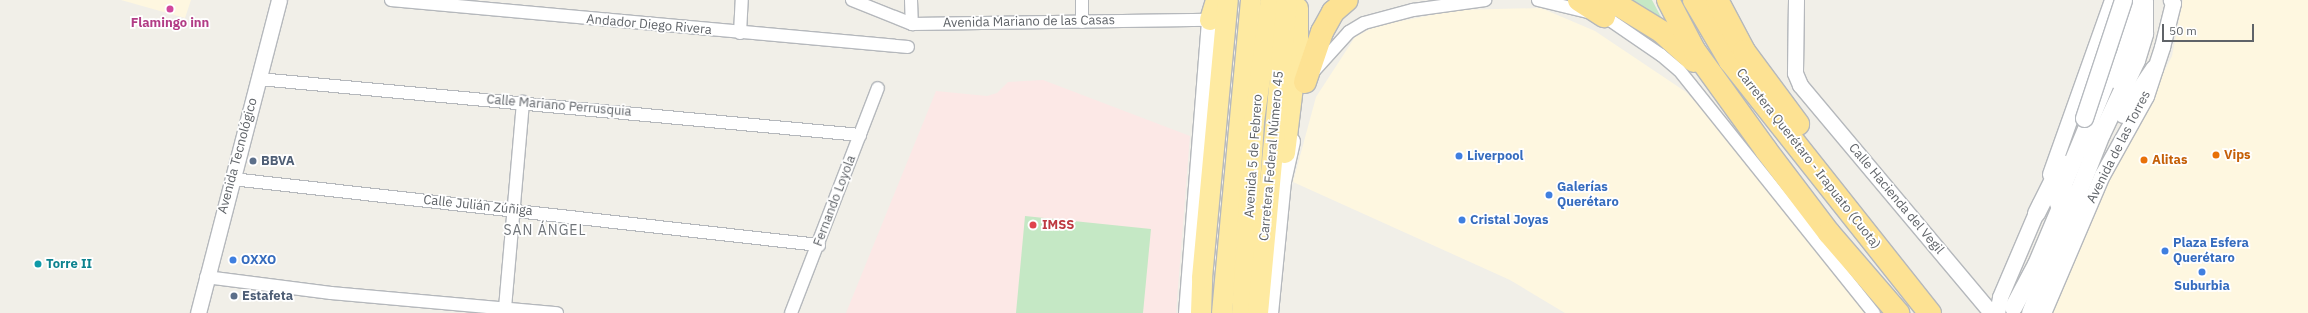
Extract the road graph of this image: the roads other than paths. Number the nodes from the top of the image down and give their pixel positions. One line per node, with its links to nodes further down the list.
1 (279, 0): 35 (street, Avenida Tecnológico)
2 (742, 0): 32 (street)
3 (852, 0): 31 (street, Avenida Mariano de las Casas)
4 (911, 0): 31 (street)
5 (1082, 0): 30 (street)
6 (1216, 0): 29 (highway)
7 (1228, 0): 57 (highway)
8 (1251, 0): 58 (highway, Avenida 5 de Febrero)
9 (1271, 0): 59 (highway, Avenida 5 de Febrero)
10 (1287, 0): 60 (highway, Carretera Federal Número 45)
11 (1298, 0): 43 (highway)
12 (1347, 0): 36 (highway)
13 (1430, 0): 28 (street)
14 (1484, 0): 28 (street)
15 (1538, 0): 27 (street)
16 (1579, 0): 27 (highway)
17 (1668, 0): 38 (highway, Carretera Querétaro - Irapuato (Cuota))
18 (1694, 0): 65 (highway, Carretera Querétaro - Irapuato (Cuota))
19 (1717, 0): 65 (highway)
20 (1796, 0): 66 (street, Calle Hacienda del Vegil)
21 (2123, 0): 40 (main road, bridge)
22 (2133, 0): 40 (main road)
23 (2144, 0): 40 (main road)
24 (398, 1): 32 (street, Andador Diego Rivera)
25 (2172, 1): 34 (street, Avenida de las Torres)
26 (2110, 6): 46 (street, Avenida de las Torres); 47 (main road)
27 (1607, 8): 38 (highway); 62 (street)
28 (1413, 10): 36 (street)
29 (1210, 20): 30 (street, Avenida Mariano de las Casas); 56 (main road)
30 (1082, 22): 31 (street, Avenida Mariano de las Casas)
31 (912, 24)
32 (740, 33): 33 (street, Andador Diego Rivera)
33 (908, 47)
34 (2154, 68): 44 (main road); 69 (street, Avenida de las Torres)
35 (259, 78): 39 (street, Calle Mariano Perrusquia); 42 (street, Avenida Tecnológico)
36 (1305, 82): 43 (main road)
37 (878, 88): 41 (street, Fernando Loyola)
38 (1724, 92): 48 (highway, Carretera Querétaro - Irapuato (Cuota))
39 (523, 102): 41 (street, Calle Mariano Perrusquia); 45 (street)
40 (2093, 128): 44 (main road, Avenida de las Torres); 46 (main road); 47 (main road, Avenida de las Torres)
41 (860, 135): 49 (street, Fernando Loyola)
42 (232, 179): 45 (street, Calle Julián Zúñiga); 50 (street, Avenida Tecnológico)
43 (1282, 181): 61 (main road)
44 (2076, 196): 68 (main road, Avenida de las Torres)
45 (513, 210): 49 (street, Calle Julián Zúñiga); 52 (street)
46 (2036, 213): 51 (street, Avenida de las Torres)
47 (2055, 216): 51 (main road, Avenida de las Torres)
48 (1829, 233): 63 (highway); 64 (highway, Carretera Querétaro - Irapuato (Cuota))
49 (819, 245): 55 (street, Fernando Loyola)
50 (206, 277): 52 (street); 53 (street, Avenida Tecnológico)
51 (2007, 306): 67 (street, Avenida de las Torres)
52 (505, 308): 54 (street)
53 (198, 313)
54 (557, 313)
55 (792, 313)
56 (1187, 313)
57 (1201, 313)
58 (1222, 313)
59 (1242, 313)
60 (1258, 313)
61 (1269, 313)
62 (1874, 313)
63 (1884, 313)
64 (1898, 313)
65 (1930, 313)
66 (1991, 313)
67 (1997, 313)
68 (2030, 313)
69 (2043, 313)

